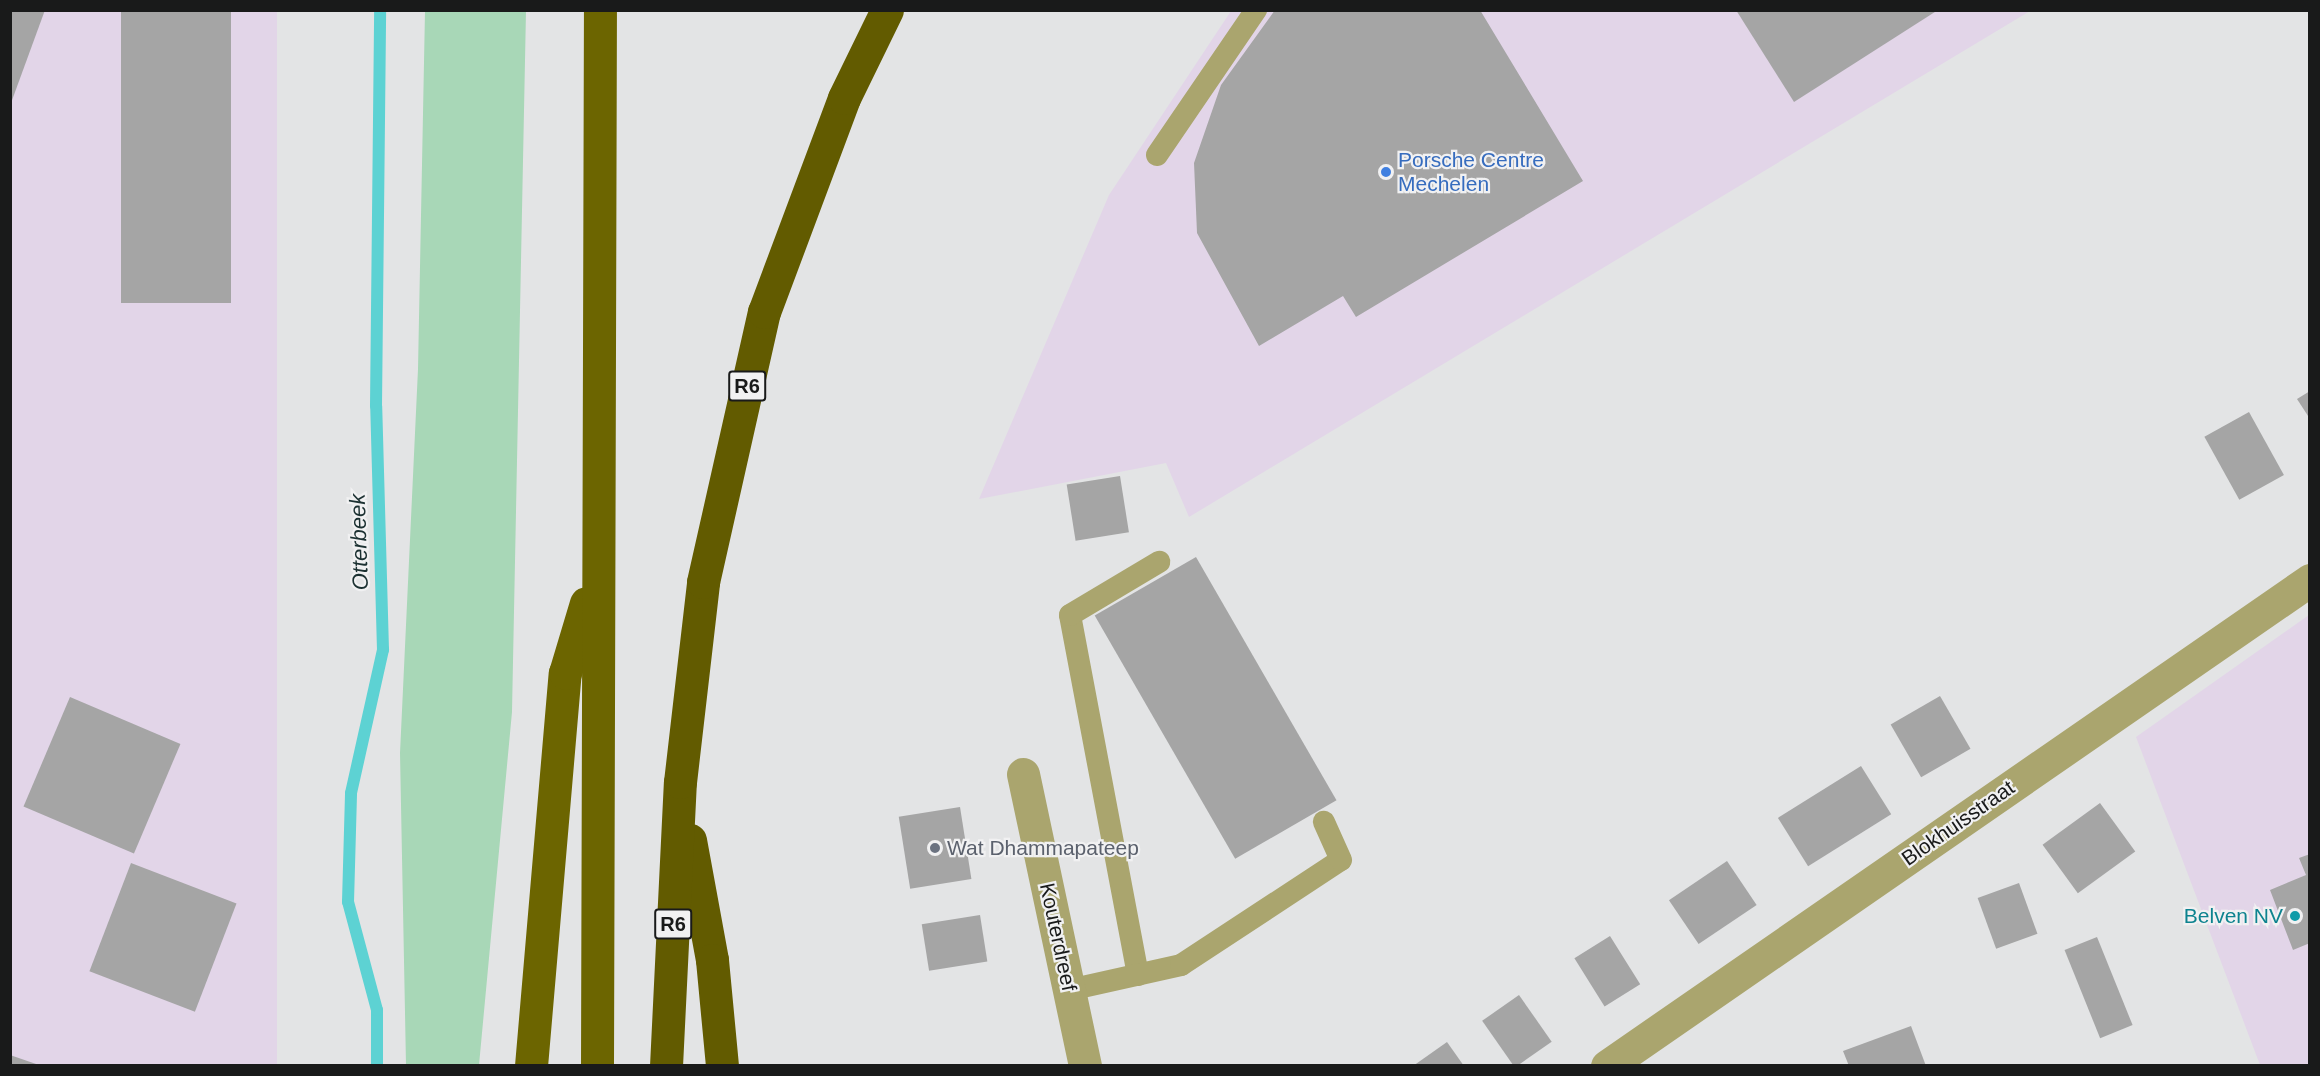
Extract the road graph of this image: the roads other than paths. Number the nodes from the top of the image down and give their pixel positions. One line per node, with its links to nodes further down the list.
1 (600, 10): 6 (highway)
2 (887, 10): 9 (highway, R6)
3 (1256, 10): 4 (lane)
4 (1157, 155)
5 (1159, 562): 11 (lane)
6 (597, 564): 13 (highway); 14 (highway)
7 (2310, 580): 18 (street, Blokhuisstraat)
8 (1023, 774): 12 (street, Kouterdreef)
9 (680, 782): 15 (highway, R6); 16 (highway)
10 (1324, 822): 11 (lane)
11 (1138, 975): 12 (lane)
12 (1069, 990): 17 (street, Kouterdreef)
13 (531, 1065)
14 (597, 1065)
15 (666, 1065)
16 (722, 1065)
17 (1085, 1065)
18 (1607, 1065)

